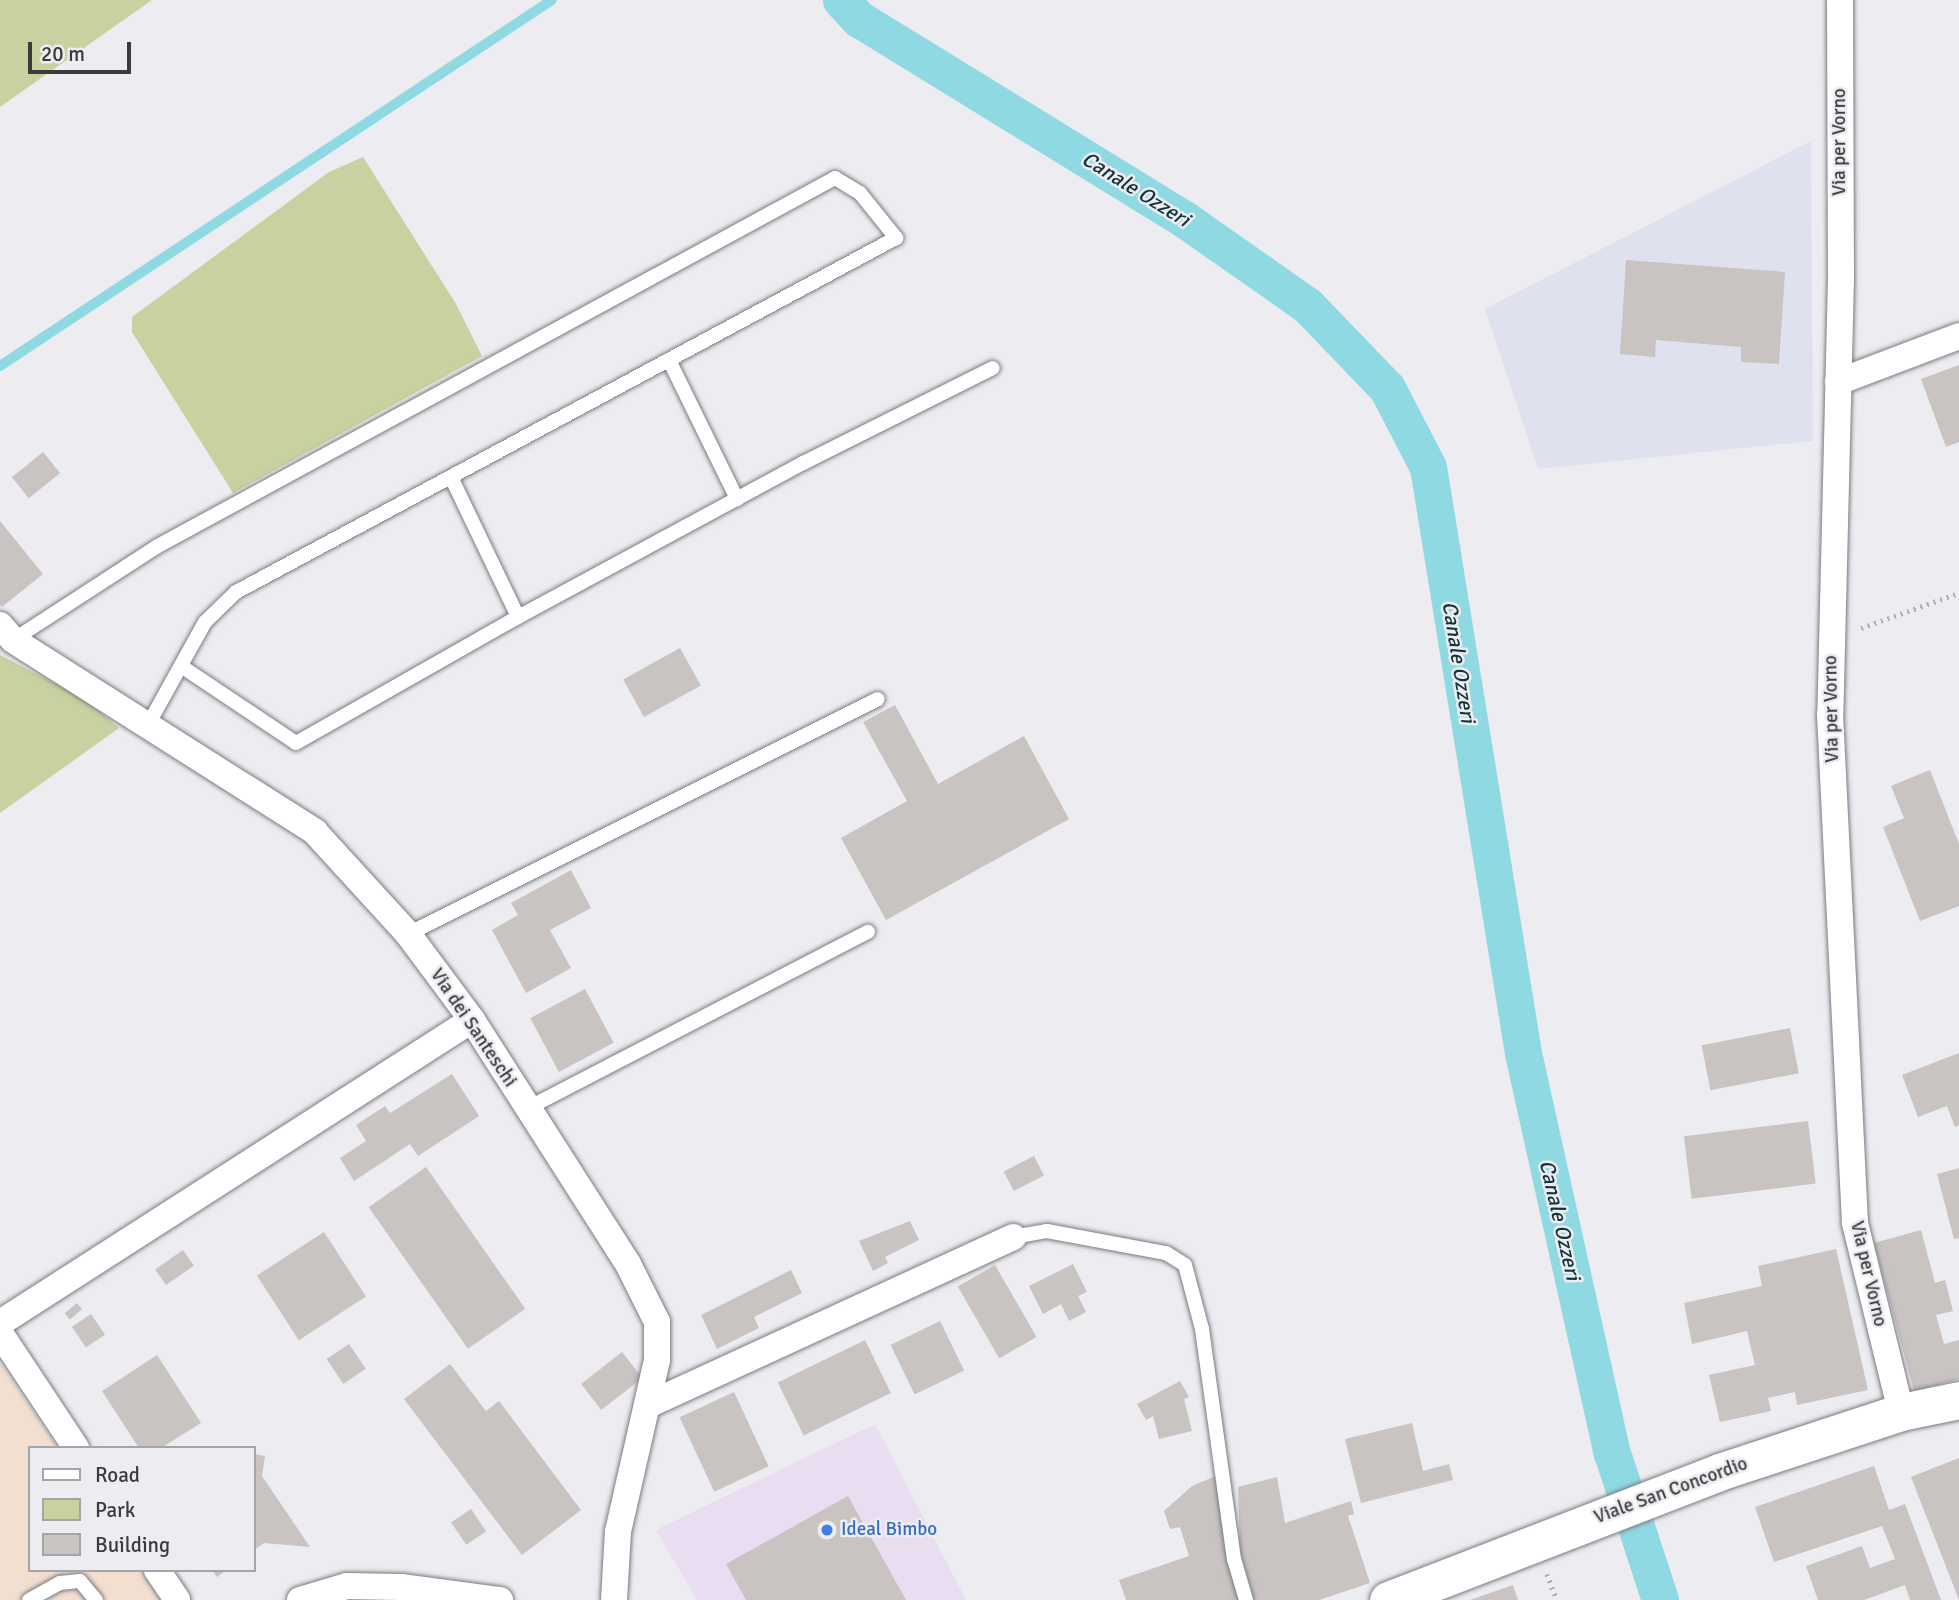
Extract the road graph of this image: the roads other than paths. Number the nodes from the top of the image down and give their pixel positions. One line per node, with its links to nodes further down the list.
1 (1840, 0): 5 (street, Via per Vorno)
2 (1959, 336): 5 (street)
3 (669, 360): 6 (lane); 7 (lane); 9 (lane)
4 (993, 368): 7 (lane)
5 (1838, 382): 22 (street, Via per Vorno)
6 (451, 477): 8 (lane); 10 (lane)
7 (737, 499): 8 (lane)
8 (518, 617): 10 (lane)
9 (6, 633): 12 (street, Via dei Santeschi)
10 (181, 666): 12 (lane)
11 (878, 699): 14 (lane)
12 (149, 723): 14 (street, Via dei Santeschi)
13 (868, 932): 16 (lane)
14 (408, 934): 15 (street, Via dei Santeschi)
15 (472, 1020): 16 (street, Via dei Santeschi); 18 (street)
16 (528, 1108): 21 (street, Via dei Santeschi)
17 (1013, 1237): 21 (street); 31 (lane)
18 (0, 1324)
19 (0, 1333): 23 (street)
20 (1959, 1400): 22 (main road, Viale San Concordio)
21 (648, 1405): 30 (street, Via dei Santeschi)
22 (1901, 1412): 32 (main road, Viale San Concordio)
23 (75, 1446)
24 (158, 1572): 27 (street)
25 (29, 1600): 26 (lane)
26 (96, 1600)
27 (177, 1600)
28 (300, 1600): 29 (street)
29 (500, 1600)
30 (614, 1600)
31 (1246, 1600)
32 (1388, 1600)

